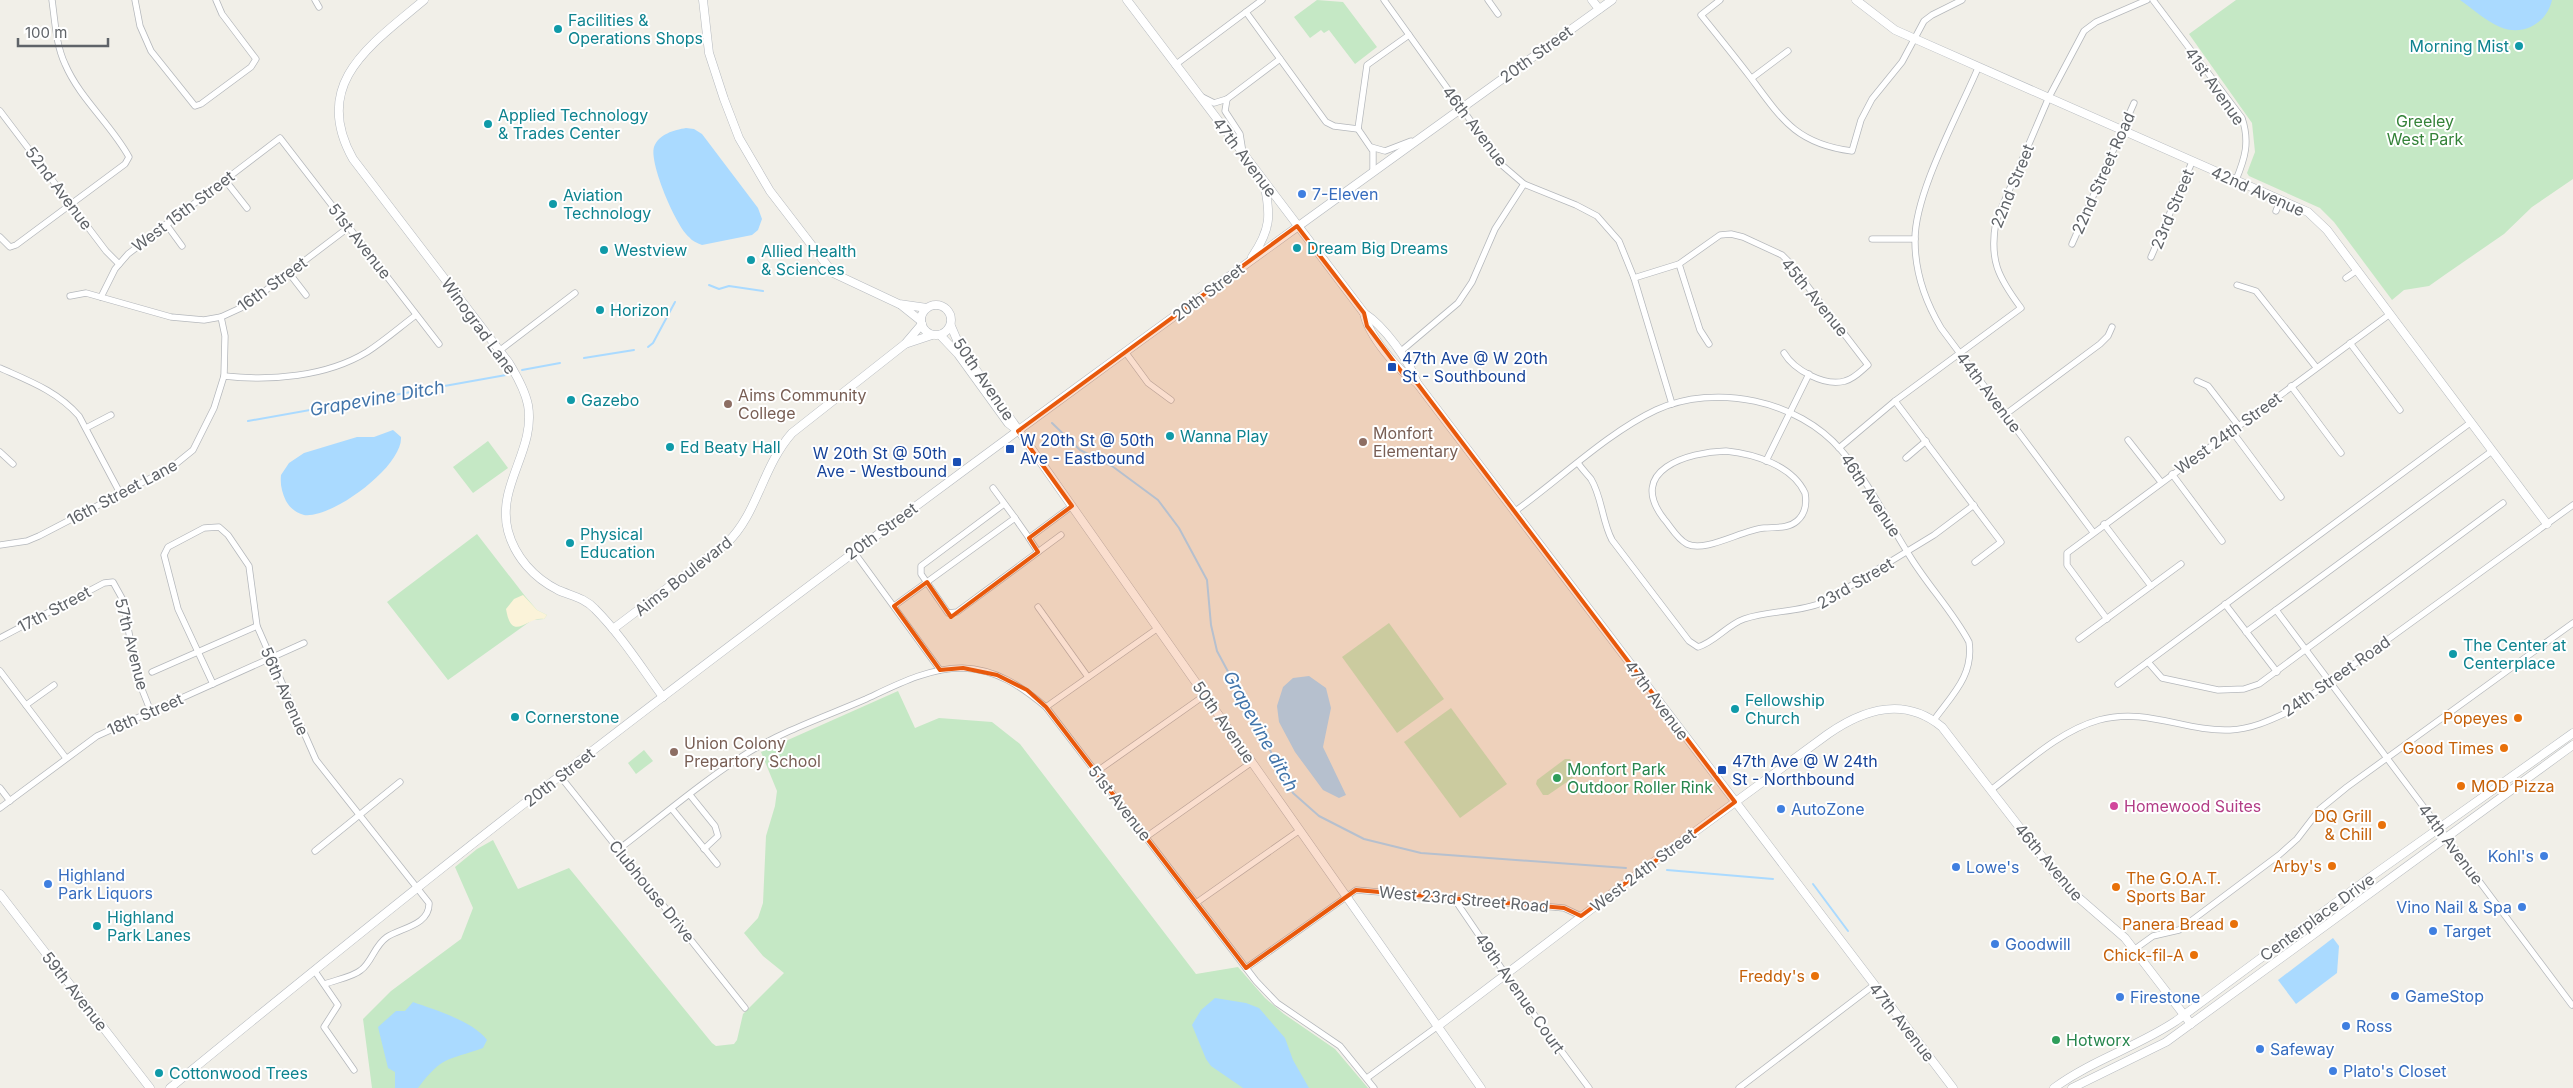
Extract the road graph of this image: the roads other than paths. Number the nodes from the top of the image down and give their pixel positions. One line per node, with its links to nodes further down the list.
1 (52, 0): 48 (street)
2 (135, 0): 3 (street)
3 (216, 0)
4 (314, 0): 18 (street)
5 (424, 0): 86 (street, Winograd Lane)
6 (703, 0): 72 (street)
7 (1126, 0): 26 (street, 47th Avenue)
8 (1262, 0): 20 (street)
9 (1384, 0): 22 (street, 46th Avenue)
10 (1488, 0): 21 (street)
11 (1592, 0): 19 (street)
12 (1612, 0): 19 (street, 20th Street)
13 (1720, 0): 28 (street)
14 (1856, 0): 23 (street, 42nd Avenue)
15 (1962, 0): 23 (street)
16 (2147, 0): 30 (street, 22nd Street)
17 (2153, 0): 44 (street, 41st Avenue)
18 (320, 7)
19 (1598, 9): 33 (street, 20th Street)
20 (1246, 12): 25 (street); 26 (street)
21 (1498, 14)
22 (1409, 35): 33 (street, 46th Avenue); 35 (street)
23 (1915, 39): 27 (street, 42nd Avenue); 28 (street)
24 (1788, 51): 28 (street)
25 (1280, 59): 31 (street); 35 (street)
26 (1175, 65): 29 (street, 47th Avenue)
27 (1978, 68): 30 (street, 42nd Avenue); 56 (street, 44th Avenue)
28 (1752, 78)
29 (1198, 95): 31 (street); 40 (street, 47th Avenue)
30 (2049, 97): 36 (street, 42nd Avenue); 90 (street, 22nd Street)
31 (1228, 99): 40 (street)
32 (2134, 103): 36 (street, 22nd Street Road)
33 (1461, 108): 37 (street, 20th Street); 46 (street, 46th Avenue)
34 (0, 112): 48 (street, 52nd Avenue)
35 (1358, 129): 39 (street)
36 (2122, 130): 41 (street, 42nd Avenue); 57 (street, 22nd Street Road)
37 (1422, 136): 39 (street); 42 (street, 20th Street)
38 (280, 138): 43 (street, West 15th Street); 53 (street, 51st Avenue)
39 (1371, 147): 42 (street)
40 (1243, 152): 45 (street, 47th Avenue)
41 (2192, 162): 44 (street, 42nd Avenue); 59 (street, 23rd Street)
42 (1373, 171): 52 (street, 20th Street)
43 (225, 180): 49 (street); 51 (street, West 15th Street)
44 (2236, 180): 47 (street, 42nd Avenue)
45 (1264, 181): 52 (street, 47th Avenue); 60 (street)
46 (1524, 184): 65 (street, 46th Avenue); 87 (street)
47 (2280, 201): 50 (street); 63 (street, 42nd Avenue)
48 (71, 204): 54 (street); 61 (street, 52nd Avenue)
49 (247, 208)
50 (2276, 211)
51 (166, 224): 58 (street); 61 (street, West 15th Street)
52 (1297, 226): 60 (street, 20th Street); 74 (street, 47th Avenue)
53 (349, 227): 64 (street, 16th Street); 76 (street, 51st Avenue)
54 (0, 238)
55 (1872, 239): 56 (street)
56 (1915, 239): 90 (street, 44th Avenue)
57 (2072, 244)
58 (182, 246)
59 (2151, 257)
60 (1249, 261): 88 (street, 20th Street)
61 (119, 264): 71 (street, West 15th Street)
62 (1679, 264): 65 (street); 85 (street); 93 (street, 45th Avenue)
63 (2356, 271): 66 (street); 75 (street, 42nd Avenue)
64 (289, 273): 69 (street); 77 (street, 16th Street)
65 (1634, 278): 100 (street, 46th Avenue)
66 (2346, 278)
67 (2237, 285): 91 (street)
68 (575, 293): 86 (street)
69 (306, 295)
70 (70, 296): 71 (street, 16th Street)
71 (101, 297): 77 (street, 16th Street)
72 (899, 304): 73 (street); 78 (street)
73 (927, 308): 78 (street); 79 (street)
74 (1364, 313): 87 (street, 47th Avenue); 96 (street, 47th Avenue)
75 (2390, 314): 82 (street, West 24th Street); 105 (street, 42nd Avenue)
76 (416, 315): 83 (street, 51st Avenue); 94 (street)
77 (221, 317): 94 (street, 16th Street Lane)
78 (921, 323): 81 (street); 84 (street, Aims Boulevard)
79 (951, 326): 81 (street); 109 (street, 50th Avenue)
80 (2112, 327): 103 (street)
81 (936, 335): 84 (street, Aims Boulevard); 109 (street, 50th Avenue)
82 (2350, 343): 91 (street, West 24th Street); 101 (street)
83 (439, 344)
84 (905, 344): 155 (street, Aims Boulevard)
85 (1709, 344)
86 (499, 351): 155 (street, Winograd Lane)
87 (1400, 352): 96 (street, 47th Avenue)
88 (1126, 353): 98 (street); 109 (street, 20th Street)
89 (1784, 353): 93 (street)
90 (1959, 353): 99 (street, 22nd Street); 103 (street, 44th Avenue)
91 (2316, 367): 97 (street, West 24th Street)
92 (0, 368): 107 (street)
93 (1809, 374): 102 (street)
94 (224, 376): 123 (street, 16th Street Lane)
95 (2197, 381): 106 (street)
96 (1416, 383): 130 (street, 47th Avenue)
97 (2291, 386): 106 (street, West 24th Street); 115 (street)
98 (1170, 400)
99 (1895, 401): 111 (street); 112 (street, 22nd Street)
100 (1672, 404): 102 (street, 46th Avenue); 118 (street)
101 (2400, 410)
102 (1790, 413): 112 (street, 46th Avenue); 117 (street)
103 (2006, 414): 134 (street, 44th Avenue)
104 (111, 415): 107 (street)
105 (2470, 422): 113 (street, 42nd Avenue); 147 (street)
106 (2238, 425): 108 (street, West 24th Street)
107 (86, 428): 123 (street)
108 (2231, 430): 120 (street, West 24th Street); 124 (street)
109 (1018, 431): 129 (street, 50th Avenue); 139 (street, 20th Street)
110 (2128, 440): 121 (street)
111 (1926, 441): 116 (street); 127 (street)
112 (1839, 448): 141 (street, 46th Avenue)
113 (2492, 451): 133 (street, 42nd Avenue); 150 (street)
114 (0, 452): 119 (street)
115 (2341, 454)
116 (1906, 458)
117 (1766, 461): 117 (street)
118 (1578, 463): 130 (street); 141 (street, 23rd Street)
119 (13, 464)
120 (2172, 474): 121 (street, West 24th Street); 137 (street)
121 (2161, 482): 132 (street, West 24th Street)
122 (993, 488): 126 (street)
123 (120, 493): 138 (street, 16th Street Lane)
124 (2281, 497)
125 (2503, 503): 160 (street)
126 (1004, 504): 131 (street); 145 (street)
127 (1974, 505): 141 (street, 23rd Street); 142 (street)
128 (2573, 505): 133 (street, 24th Street Road)
129 (1072, 506): 136 (street); 154 (street, 50th Avenue)
130 (1514, 512): 191 (street, 47th Avenue)
131 (1015, 518): 136 (street); 145 (street)
132 (2104, 524): 134 (street, West 24th Street); 146 (street)
133 (2547, 524): 169 (street, 24th Street Road)
134 (2094, 532): 151 (street, West 24th Street)
135 (1061, 535): 140 (street)
136 (1029, 538): 140 (street)
137 (2222, 541)
138 (0, 545)
139 (854, 552): 148 (street); 174 (street, 20th Street)
140 (1038, 552): 145 (street)
141 (1907, 552): 178 (street, 46th Avenue)
142 (1975, 562)
143 (2181, 564): 146 (street)
144 (108, 582): 157 (street, 17th Street); 177 (street, 57th Avenue)
145 (927, 582): 148 (street)
146 (2151, 586): 151 (street)
147 (2226, 604): 156 (street); 163 (street)
148 (894, 606): 164 (street)
149 (1038, 607): 168 (street)
150 (2276, 610): 156 (street); 160 (street, 44th Avenue)
151 (2106, 619): 158 (street)
152 (2573, 623): 182 (street)
153 (257, 626): 161 (street); 161 (street, 56th Avenue); 162 (street, 56th Avenue)
154 (1158, 628): 168 (street); 173 (street, 50th Avenue)
155 (613, 629): 174 (street, Winograd Lane)
156 (2246, 632): 167 (street)
157 (0, 638)
158 (2079, 639)
159 (304, 643): 162 (street, 18th Street)
160 (2306, 650): 167 (street); 169 (street, 44th Avenue)
161 (198, 652): 166 (street); 171 (street)
162 (271, 658): 171 (street, 18th Street); 194 (street, 56th Avenue)
163 (2148, 662): 167 (street); 172 (street)
164 (940, 670): 176 (street, 51st Avenue); 189 (street, 51st Avenue)
165 (0, 671): 175 (street)
166 (152, 672)
167 (2277, 672)
168 (1088, 677): 176 (street)
169 (2330, 682): 182 (street, 44th Avenue); 188 (street, 24th Street Road)
170 (54, 684): 175 (street)
171 (213, 684): 177 (street, 18th Street)
172 (2118, 684)
173 (1205, 695): 183 (street, 50th Avenue); 184 (street)
174 (663, 696): 185 (street, 20th Street)
175 (26, 705): 181 (street)
176 (1046, 707): 184 (street, 51st Avenue)
177 (151, 712): 181 (street, 18th Street)
178 (1934, 720): 188 (street, 46th Avenue); 191 (street, West 24th Street)
179 (2573, 733): 195 (street, Centerplace Drive)
180 (2573, 744): 198 (street, Centerplace Drive)
181 (66, 758): 190 (street, 18th Street)
182 (2387, 758): 195 (street, 44th Avenue); 209 (street)
183 (1252, 762): 196 (street, 50th Avenue); 197 (street)
184 (1096, 772): 197 (street, 51st Avenue)
185 (560, 776): 199 (street, Clubhouse Drive); 203 (street, 20th Street)
186 (400, 782): 194 (street)
187 (0, 788): 190 (street)
188 (1991, 790): 209 (street, 46th Avenue)
189 (690, 796): 193 (street, 51st Avenue); 200 (street)
190 (10, 801): 192 (street, 18th Street)
191 (1735, 802): 208 (street, West 24th Street); 214 (street, 47th Avenue)
192 (0, 808)
193 (672, 809): 199 (street, 51st Avenue); 200 (street)
194 (359, 814): 201 (street); 203 (street, 56th Avenue)
195 (2440, 828): 198 (street, 44th Avenue); 217 (street, Centerplace Drive)
196 (1300, 830): 205 (street, 50th Avenue); 207 (street)
197 (1146, 837): 207 (street, 51st Avenue)
198 (2446, 837): 215 (street, 44th Avenue); 218 (street, Centerplace Drive)
199 (619, 849): 216 (street, Clubhouse Drive)
200 (704, 849): 202 (street)
201 (314, 850)
202 (717, 864)
203 (418, 888): 211 (street, 20th Street); 213 (street, 56th Avenue)
204 (0, 894): 222 (street, 59th Avenue)
205 (1347, 897): 206 (street, West 23rd Street Road); 210 (street); 219 (street, 50th Avenue)
206 (1453, 897): 208 (street, West 23rd Street Road); 212 (street, 49th Avenue Court)
207 (1196, 903): 210 (street, 51st Avenue)
208 (1581, 916): 212 (street, West 24th Street)
209 (2135, 949): 217 (street, 46th Avenue)
210 (1246, 968): 221 (street, 51st Avenue)
211 (314, 970): 213 (street); 223 (street, 20th Street)
212 (1504, 974): 219 (street, West 24th Street); 226 (street, 49th Avenue Court)
213 (325, 984): 220 (street)
214 (1874, 985): 227 (street); 228 (street, 47th Avenue)
215 (2572, 1005)
216 (745, 1008)
217 (2185, 1015): 218 (street, 46th Avenue); 229 (street, Centerplace Drive)
218 (2191, 1024): 230 (street, Centerplace Drive)
219 (1438, 1026): 221 (street, West 24th Street); 225 (street, 50th Avenue)
220 (354, 1070)
221 (1367, 1078): 224 (street, 51st Avenue)
222 (150, 1088)
223 (170, 1088)
224 (1374, 1088)
225 (1481, 1088)
226 (1589, 1088)
227 (1739, 1088)
228 (1953, 1088)
229 (2054, 1088)
230 (2072, 1088)

